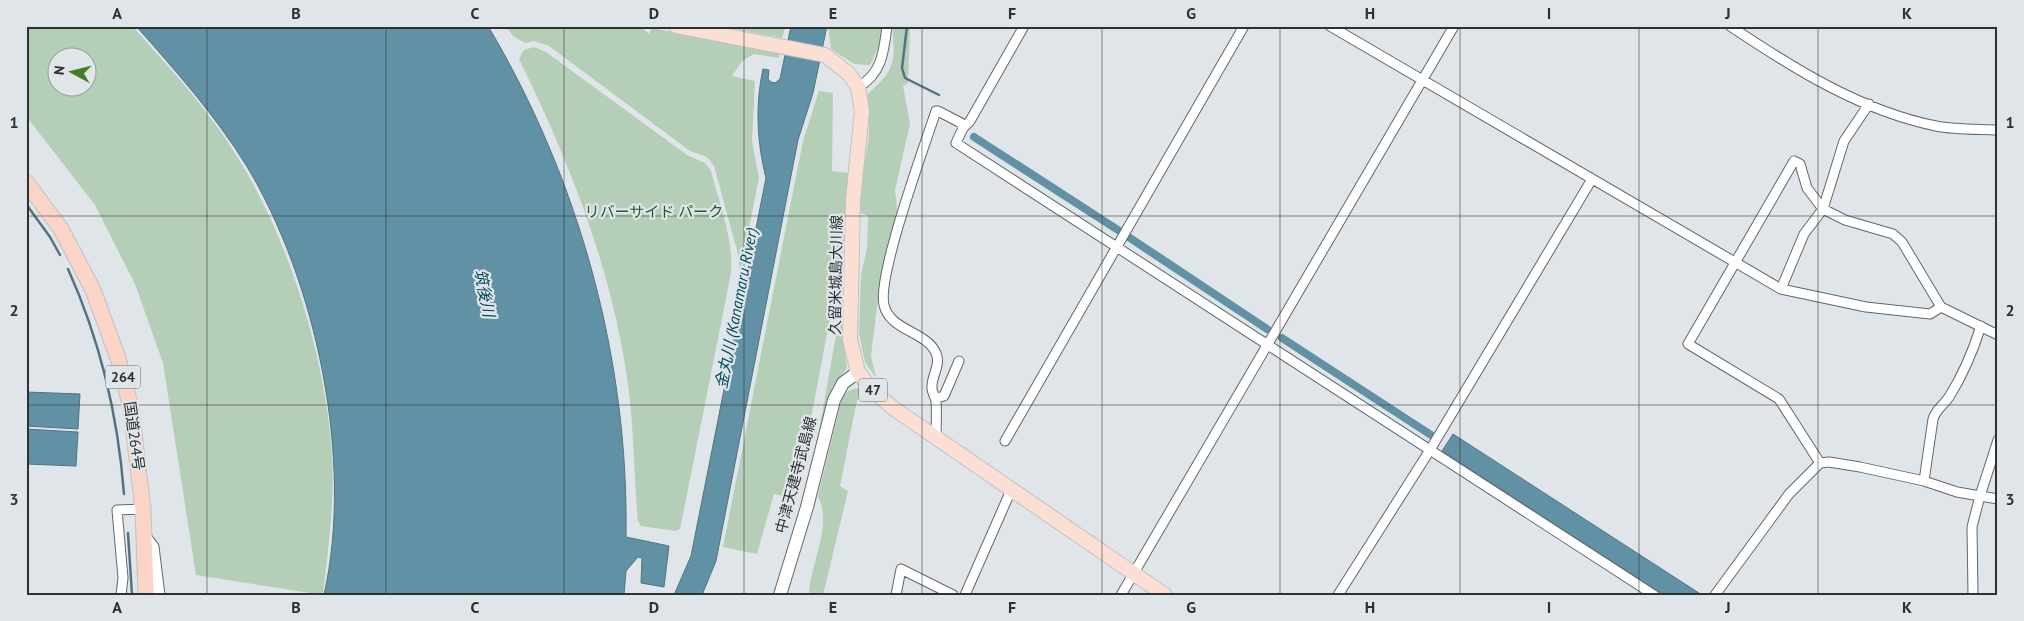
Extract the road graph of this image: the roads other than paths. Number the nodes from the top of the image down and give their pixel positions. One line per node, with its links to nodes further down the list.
1 (676, 26): 9 (main road)
2 (887, 26): 9 (street)
3 (1024, 26): 11 (street)
4 (1244, 26): 16 (street)
5 (1330, 26): 8 (street)
6 (1454, 26): 8 (street)
7 (1730, 26): 10 (street)
8 (1424, 79): 13 (street); 22 (street)
9 (858, 86): 24 (main road, 久留米城島大川線 / 47)
10 (1869, 104): 12 (street); 15 (street)
11 (963, 128): 16 (street); 25 (street)
12 (1998, 130)
13 (1592, 179): 17 (street); 29 (street)
14 (26, 182): 35 (highway, 国道264号 / 264)
15 (1823, 209): 17 (street); 18 (street); 19 (street)
16 (1116, 246): 22 (street); 28 (street)
17 (1734, 264): 18 (street); 30 (street)
18 (1781, 289): 19 (street)
19 (1941, 307): 20 (street)
20 (1981, 326): 21 (street); 31 (street)
21 (1998, 335)
22 (1269, 344): 29 (street); 37 (street)
23 (959, 361): 25 (street)
24 (858, 372): 26 (main road, 久留米城島大川線 / 47); 41 (main road, 中津天建寺武島線)
25 (936, 398): 26 (street)
26 (936, 439): 32 (main road, 久留米城島大川線 / 47)
27 (1998, 440): 33 (street)
28 (1006, 441)
29 (1430, 450): 47 (street); 48 (street)
30 (1820, 463): 31 (street); 49 (street)
31 (1924, 481): 33 (street)
32 (1012, 488): 37 (main road, 久留米城島大川線 / 47); 44 (street)
33 (1980, 496): 34 (street); 50 (street)
34 (1998, 499)
35 (143, 509): 36 (highway, 国道264号 / 264); 38 (street)
36 (144, 534): 39 (highway, 国道264号 / 264); 40 (street)
37 (1134, 572): 45 (street); 46 (main road, 久留米城島大川線 / 47)
38 (121, 595)
39 (146, 595)
40 (159, 595)
41 (780, 595)
42 (896, 595): 43 (street)
43 (953, 595)
44 (965, 595)
45 (1122, 595)
46 (1165, 595)
47 (1338, 595)
48 (1654, 595)
49 (1716, 595)
50 (1972, 595)

